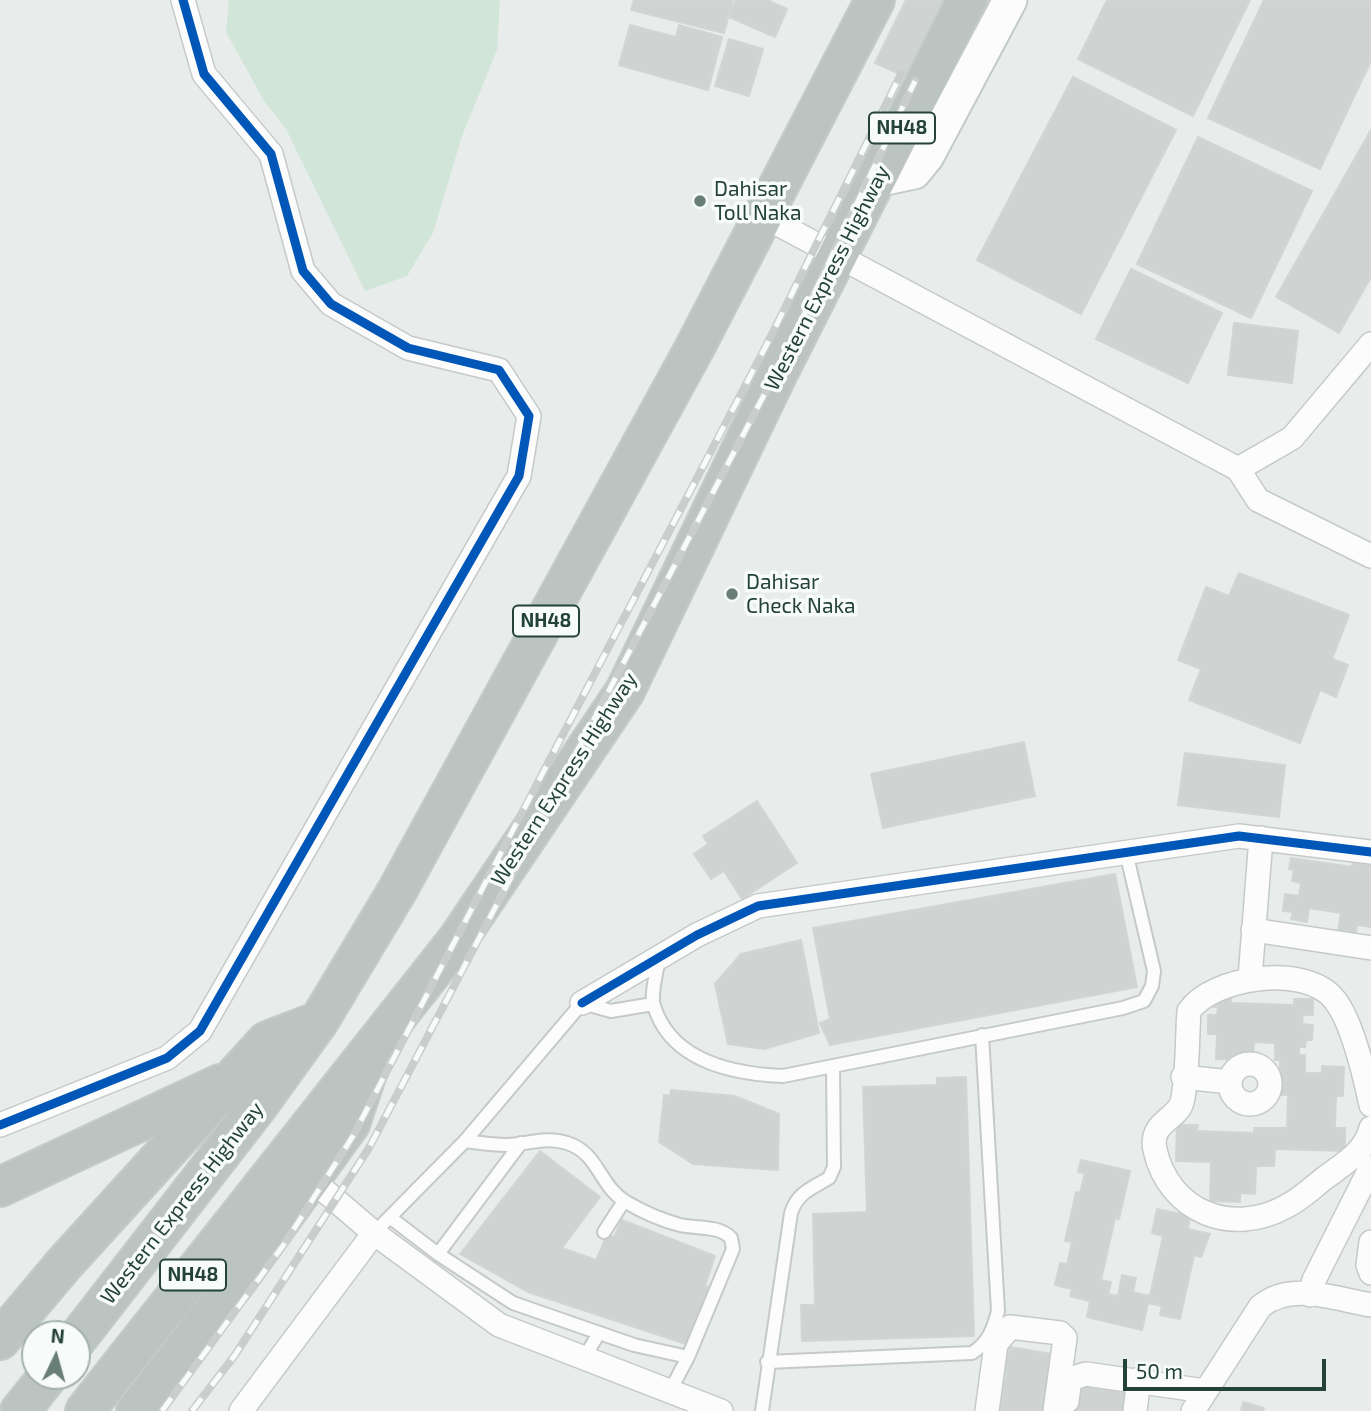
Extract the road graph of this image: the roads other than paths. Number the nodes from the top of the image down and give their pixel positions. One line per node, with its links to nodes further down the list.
1 (183, 0): 28 (street)
2 (875, 0): 6 (highway, Western Express Highway / NH48)
3 (967, 0): 5 (highway, Western Express Highway / NH48)
4 (1010, 0): 5 (street)
5 (876, 180): 7 (highway, Western Express Highway / NH48)
6 (763, 216): 7 (street); 20 (highway, Western Express Highway / NH48)
7 (838, 255): 9 (street); 22 (highway, Western Express Highway / NH48)
8 (1371, 344): 9 (street)
9 (1238, 469): 10 (street)
10 (1371, 556)
11 (1261, 838): 12 (street); 13 (street); 14 (street)
12 (1126, 852): 16 (street); 21 (lane)
13 (1371, 852)
14 (1253, 930): 15 (street); 17 (street)
15 (1371, 948)
16 (659, 958): 18 (street); 19 (lane)
17 (1250, 978): 25 (street); 27 (street)
18 (582, 1003): 19 (lane); 30 (lane)
19 (653, 1004): 23 (lane)
20 (319, 1021): 24 (highway); 43 (highway, Western Express Highway / NH48)
21 (982, 1035): 23 (lane); 48 (lane)
22 (375, 1048): 33 (highway); 54 (highway, Western Express Highway / NH48)
23 (833, 1066): 48 (lane)
24 (238, 1075): 34 (highway); 45 (highway)
25 (1183, 1077): 26 (street); 29 (street)
26 (1230, 1082)
27 (1371, 1105)
28 (0, 1125)
29 (1371, 1128)
30 (465, 1142): 31 (lane); 36 (lane)
31 (521, 1143): 35 (lane); 39 (lane)
32 (1371, 1167): 41 (street)
33 (312, 1180): 36 (street); 55 (highway)
34 (0, 1187)
35 (624, 1201): 37 (lane); 47 (lane)
36 (383, 1226): 39 (lane); 46 (street); 56 (street)
37 (604, 1231)
38 (1371, 1242): 40 (street)
39 (438, 1254): 44 (lane)
40 (1371, 1273)
41 (1310, 1295): 42 (street); 52 (street)
42 (1371, 1305)
43 (91, 1321)
44 (599, 1332): 46 (lane); 47 (lane)
45 (0, 1340)
46 (584, 1357): 51 (street)
47 (688, 1357): 51 (lane)
48 (768, 1362): 58 (lane)
49 (1139, 1379): 52 (street); 61 (street); 62 (street)
50 (37, 1390): 53 (highway)
51 (670, 1391): 57 (street)
52 (1205, 1391): 63 (street)
53 (20, 1411)
54 (85, 1411)
55 (135, 1411)
56 (241, 1411)
57 (721, 1411)
58 (761, 1411)
59 (987, 1411): 60 (street)
60 (1055, 1411)
61 (1065, 1411)
62 (1135, 1411)
63 (1193, 1411)

